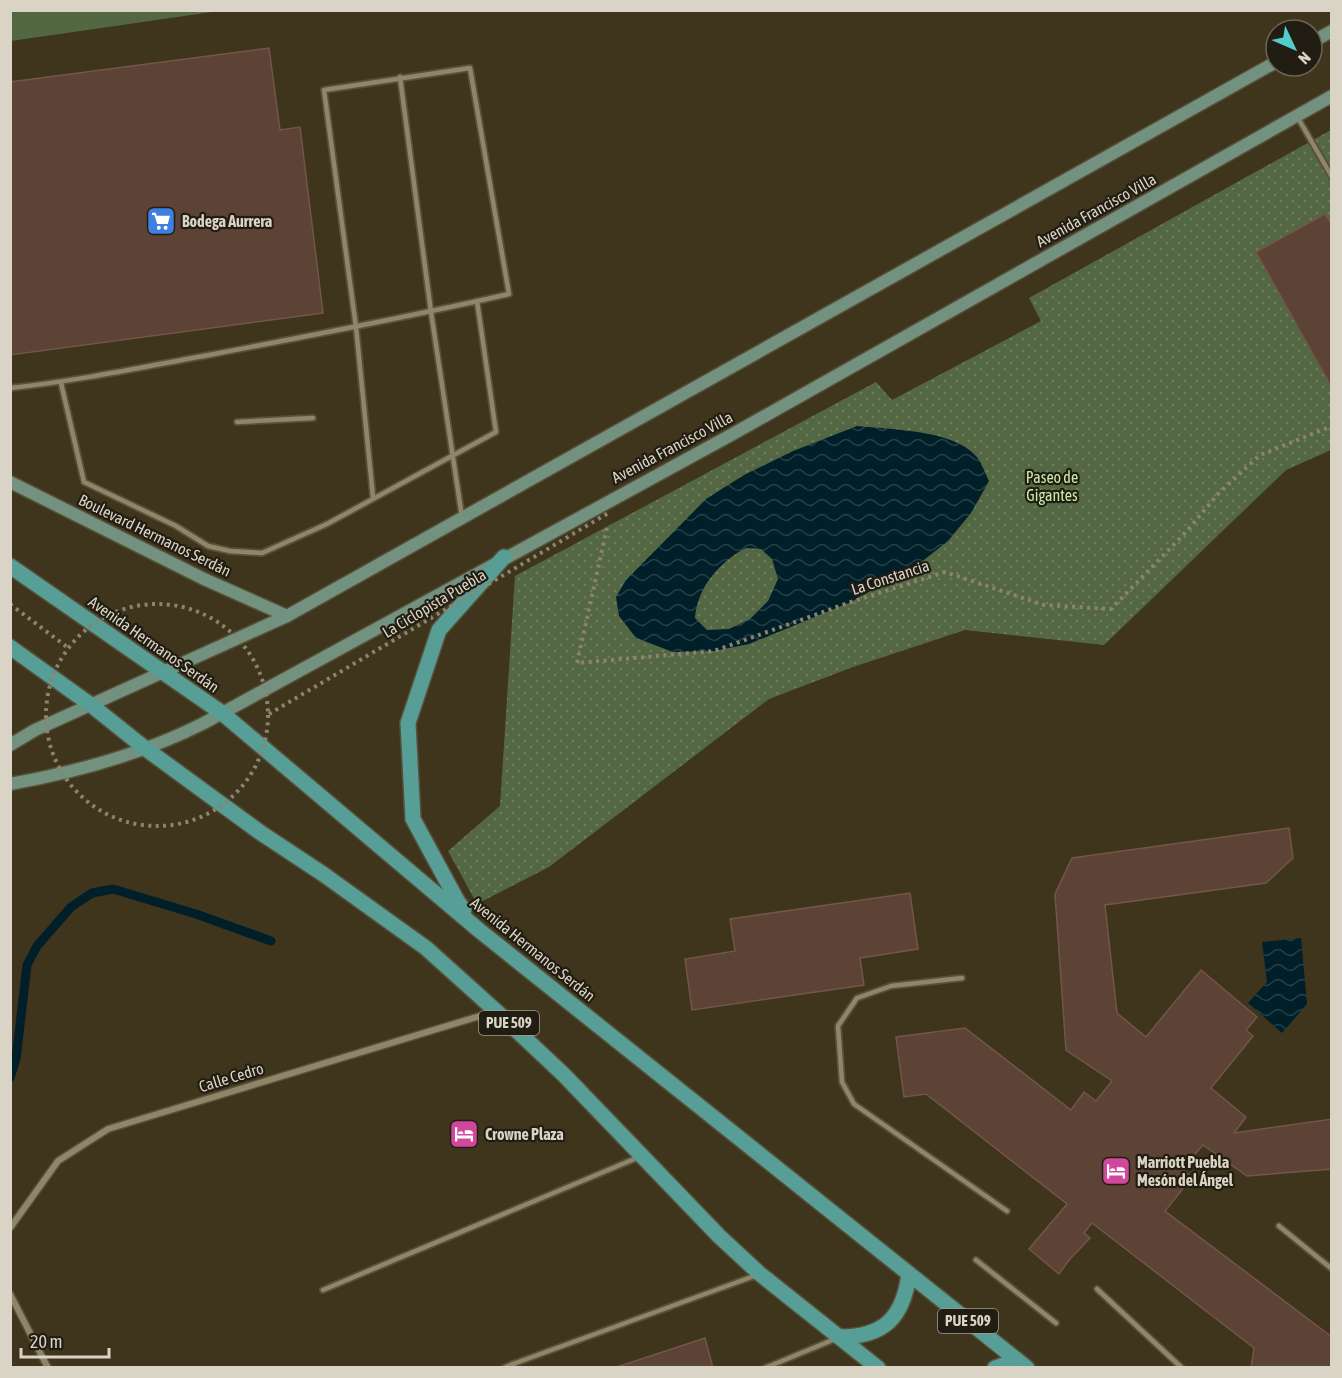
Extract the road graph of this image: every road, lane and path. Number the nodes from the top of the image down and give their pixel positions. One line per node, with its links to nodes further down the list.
1 (1264, 69): 18 (main road)
2 (400, 77): 6 (lane); 7 (lane); 8 (lane)
3 (1332, 96): 4 (main road, Avenida Francisco Villa)
4 (1297, 115): 5 (lane); 19 (main road, Avenida Francisco Villa)
5 (1332, 177)
6 (477, 301): 7 (lane); 14 (lane)
7 (431, 312): 8 (lane); 14 (lane)
8 (356, 327): 9 (lane); 16 (lane)
9 (61, 383): 10 (lane); 16 (lane)
10 (10, 388)
11 (313, 418): 12 (lane)
12 (237, 422)
13 (1332, 426): 17 (path, La Constancia)
14 (452, 456): 16 (lane); 18 (lane)
15 (10, 482): 22 (main road, Boulevard Hermanos Serdán)
16 (373, 497)
17 (610, 512): 28 (path, La Ciclopista Puebla, bridge)
18 (463, 519): 22 (main road)
19 (504, 557): 27 (main road, Avenida Francisco Villa); 32 (main road)
20 (10, 566): 25 (main road, Avenida Hermanos Serdán)
21 (10, 604): 23 (path)
22 (287, 616): 25 (main road)
23 (68, 647): 28 (path, bridge); 28 (path, bridge)
24 (10, 648): 26 (main road)
25 (163, 672): 26 (main road); 27 (main road, Avenida Hermanos Serdán)
26 (91, 705): 29 (main road); 30 (main road)
27 (222, 713): 30 (main road, Avenida Francisco Villa); 32 (main road, Avenida Hermanos Serdán / PUE 509)
28 (269, 714)
29 (10, 745)
30 (146, 749): 31 (main road, Avenida Francisco Villa); 34 (main road, PUE 509)
31 (10, 784)
32 (480, 931): 42 (main road, Avenida Hermanos Serdán / PUE 509)
33 (962, 978): 36 (lane)
34 (496, 1011): 35 (main road, PUE 509); 38 (street, Calle Cedro)
35 (641, 1156): 41 (main road, PUE 509); 44 (lane)
36 (1007, 1211)
37 (1279, 1226): 40 (lane)
38 (10, 1227)
39 (976, 1260): 46 (lane)
40 (1332, 1269)
41 (760, 1274): 47 (main road, PUE 509); 49 (lane)
42 (909, 1274): 47 (main road); 48 (main road, Avenida Hermanos Serdán / PUE 509)
43 (1097, 1288): 55 (lane)
44 (323, 1290)
45 (10, 1294): 50 (street)
46 (1056, 1323)
47 (839, 1337): 52 (lane); 53 (main road, PUE 509)
48 (1022, 1364): 54 (main road)
49 (514, 1366): 51 (lane)
50 (48, 1368)
51 (504, 1368)
52 (765, 1368)
53 (878, 1368)
54 (995, 1368)
55 (1182, 1368)

